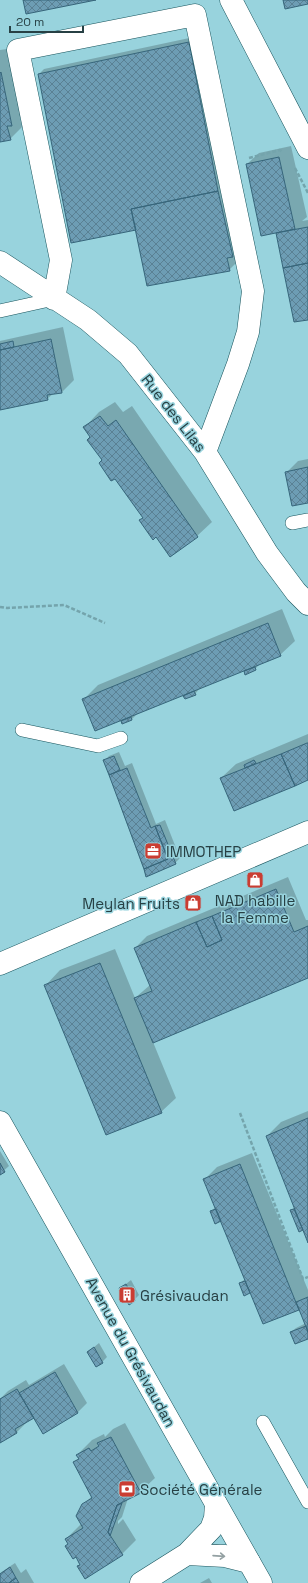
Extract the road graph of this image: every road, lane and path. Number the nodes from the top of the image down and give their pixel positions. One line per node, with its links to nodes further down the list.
1 (231, 0): 2 (street)
2 (308, 148)
3 (285, 155): 4 (path)
4 (226, 163): 8 (street); 10 (street)
5 (294, 166): 6 (path)
6 (308, 193)
7 (0, 262): 8 (street, Rue des Lilas)
8 (54, 299): 9 (lane); 10 (street, Rue des Lilas)
9 (0, 311)
10 (205, 452): 13 (street, Rue des Lilas)
11 (308, 520): 12 (lane)
12 (292, 523)
13 (308, 604)
14 (0, 607): 15 (path)
15 (105, 623)
16 (22, 730): 17 (lane)
17 (121, 738)
18 (308, 832): 19 (street)
19 (0, 964)
20 (240, 1113): 22 (path)
21 (0, 1122): 25 (street, Avenue du Grésivaudan)
22 (308, 1277)
23 (263, 1422): 24 (lane)
24 (308, 1502)
25 (216, 1504): 26 (street); 27 (street, Avenue du Grésivaudan)
26 (188, 1554): 27 (street, one-way to 27); 28 (street)
27 (249, 1562): 29 (street, Avenue du Grésivaudan)
28 (141, 1583)
29 (261, 1583)

